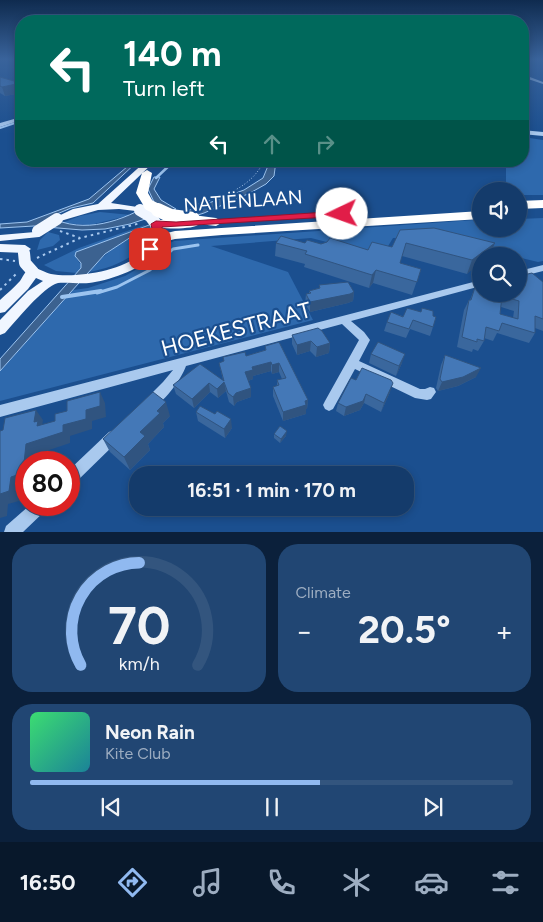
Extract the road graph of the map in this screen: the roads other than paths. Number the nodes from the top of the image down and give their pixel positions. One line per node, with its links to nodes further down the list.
1 (15, 120): 2 (street)
2 (0, 125)
3 (529, 133): 4 (street)
4 (543, 134)
5 (149, 167): 8 (main road); 9 (main road); 11 (highway)
6 (543, 204): 7 (highway)
7 (527, 205)
8 (102, 206): 9 (main road); 17 (main road, bridge)
9 (126, 207): 11 (main road)
10 (472, 207): 15 (highway, NATIËNLAAN)
11 (144, 208): 15 (highway, bridge); 16 (main road, bridge)
12 (543, 213): 13 (highway)
13 (527, 214)
14 (472, 216): 16 (highway, NATIËNLAAN)
15 (216, 222): 16 (highway, NATIËNLAAN)
16 (153, 229): 23 (main road)
17 (36, 233): 18 (main road); 20 (main road)
18 (0, 238)
19 (0, 248): 20 (main road)
20 (25, 261): 23 (main road); 25 (main road)
21 (543, 268): 22 (street)
22 (527, 272)
23 (59, 281): 27 (main road)
24 (472, 286): 26 (street, HOEKESTRAAT)
25 (0, 308)
26 (345, 321): 28 (street); 29 (street, HOEKESTRAAT)
27 (0, 329)
28 (352, 363): 30 (street); 31 (street)
29 (182, 364): 32 (street, HOEKESTRAAT); 33 (street)
30 (430, 392)
31 (329, 405)
32 (0, 411)
33 (141, 411)
34 (126, 425): 35 (street)
35 (80, 469)
36 (29, 516): 37 (street)
37 (12, 532)

